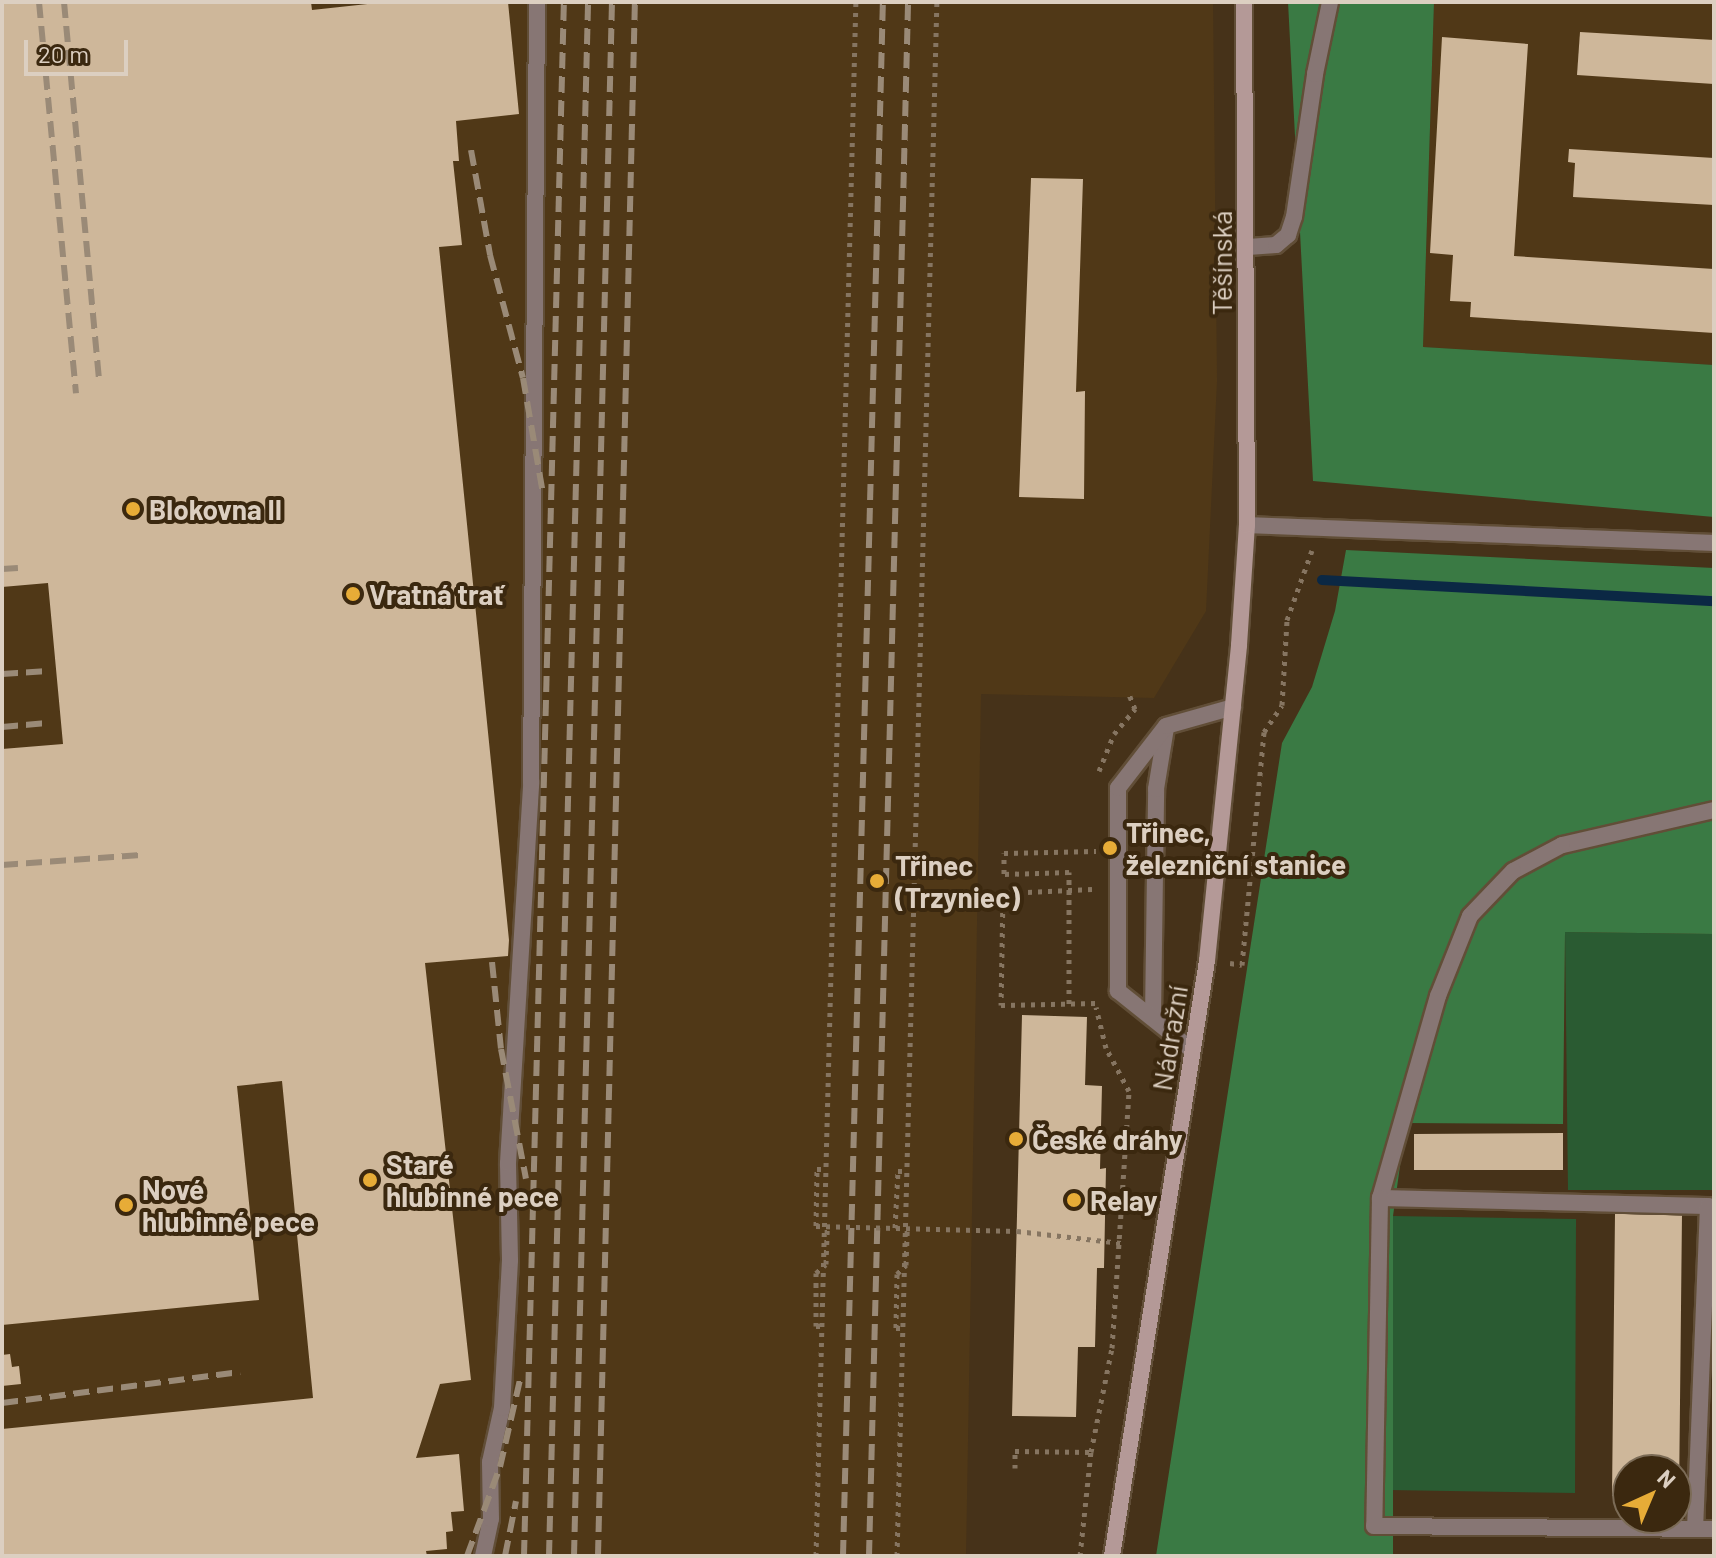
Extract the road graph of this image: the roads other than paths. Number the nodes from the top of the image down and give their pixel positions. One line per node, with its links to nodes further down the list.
1 (537, 2): 15 (street)
2 (1244, 2): 4 (main road, Těšínská)
3 (1330, 2): 4 (street)
4 (1248, 247): 5 (main road, Těšínská)
5 (1247, 525): 6 (street); 7 (main road, Nádražní)
6 (1714, 543)
7 (1233, 707): 8 (street); 11 (main road, Nádražní)
8 (1166, 726): 10 (street); 10 (street)
9 (1714, 810): 12 (street)
10 (1153, 1016): 11 (street)
11 (1192, 1050): 16 (main road, Nádražní)
12 (1380, 1198): 13 (street); 13 (street)
13 (1695, 1529): 14 (street)
14 (1714, 1529)
15 (483, 1556)
16 (1112, 1556)

